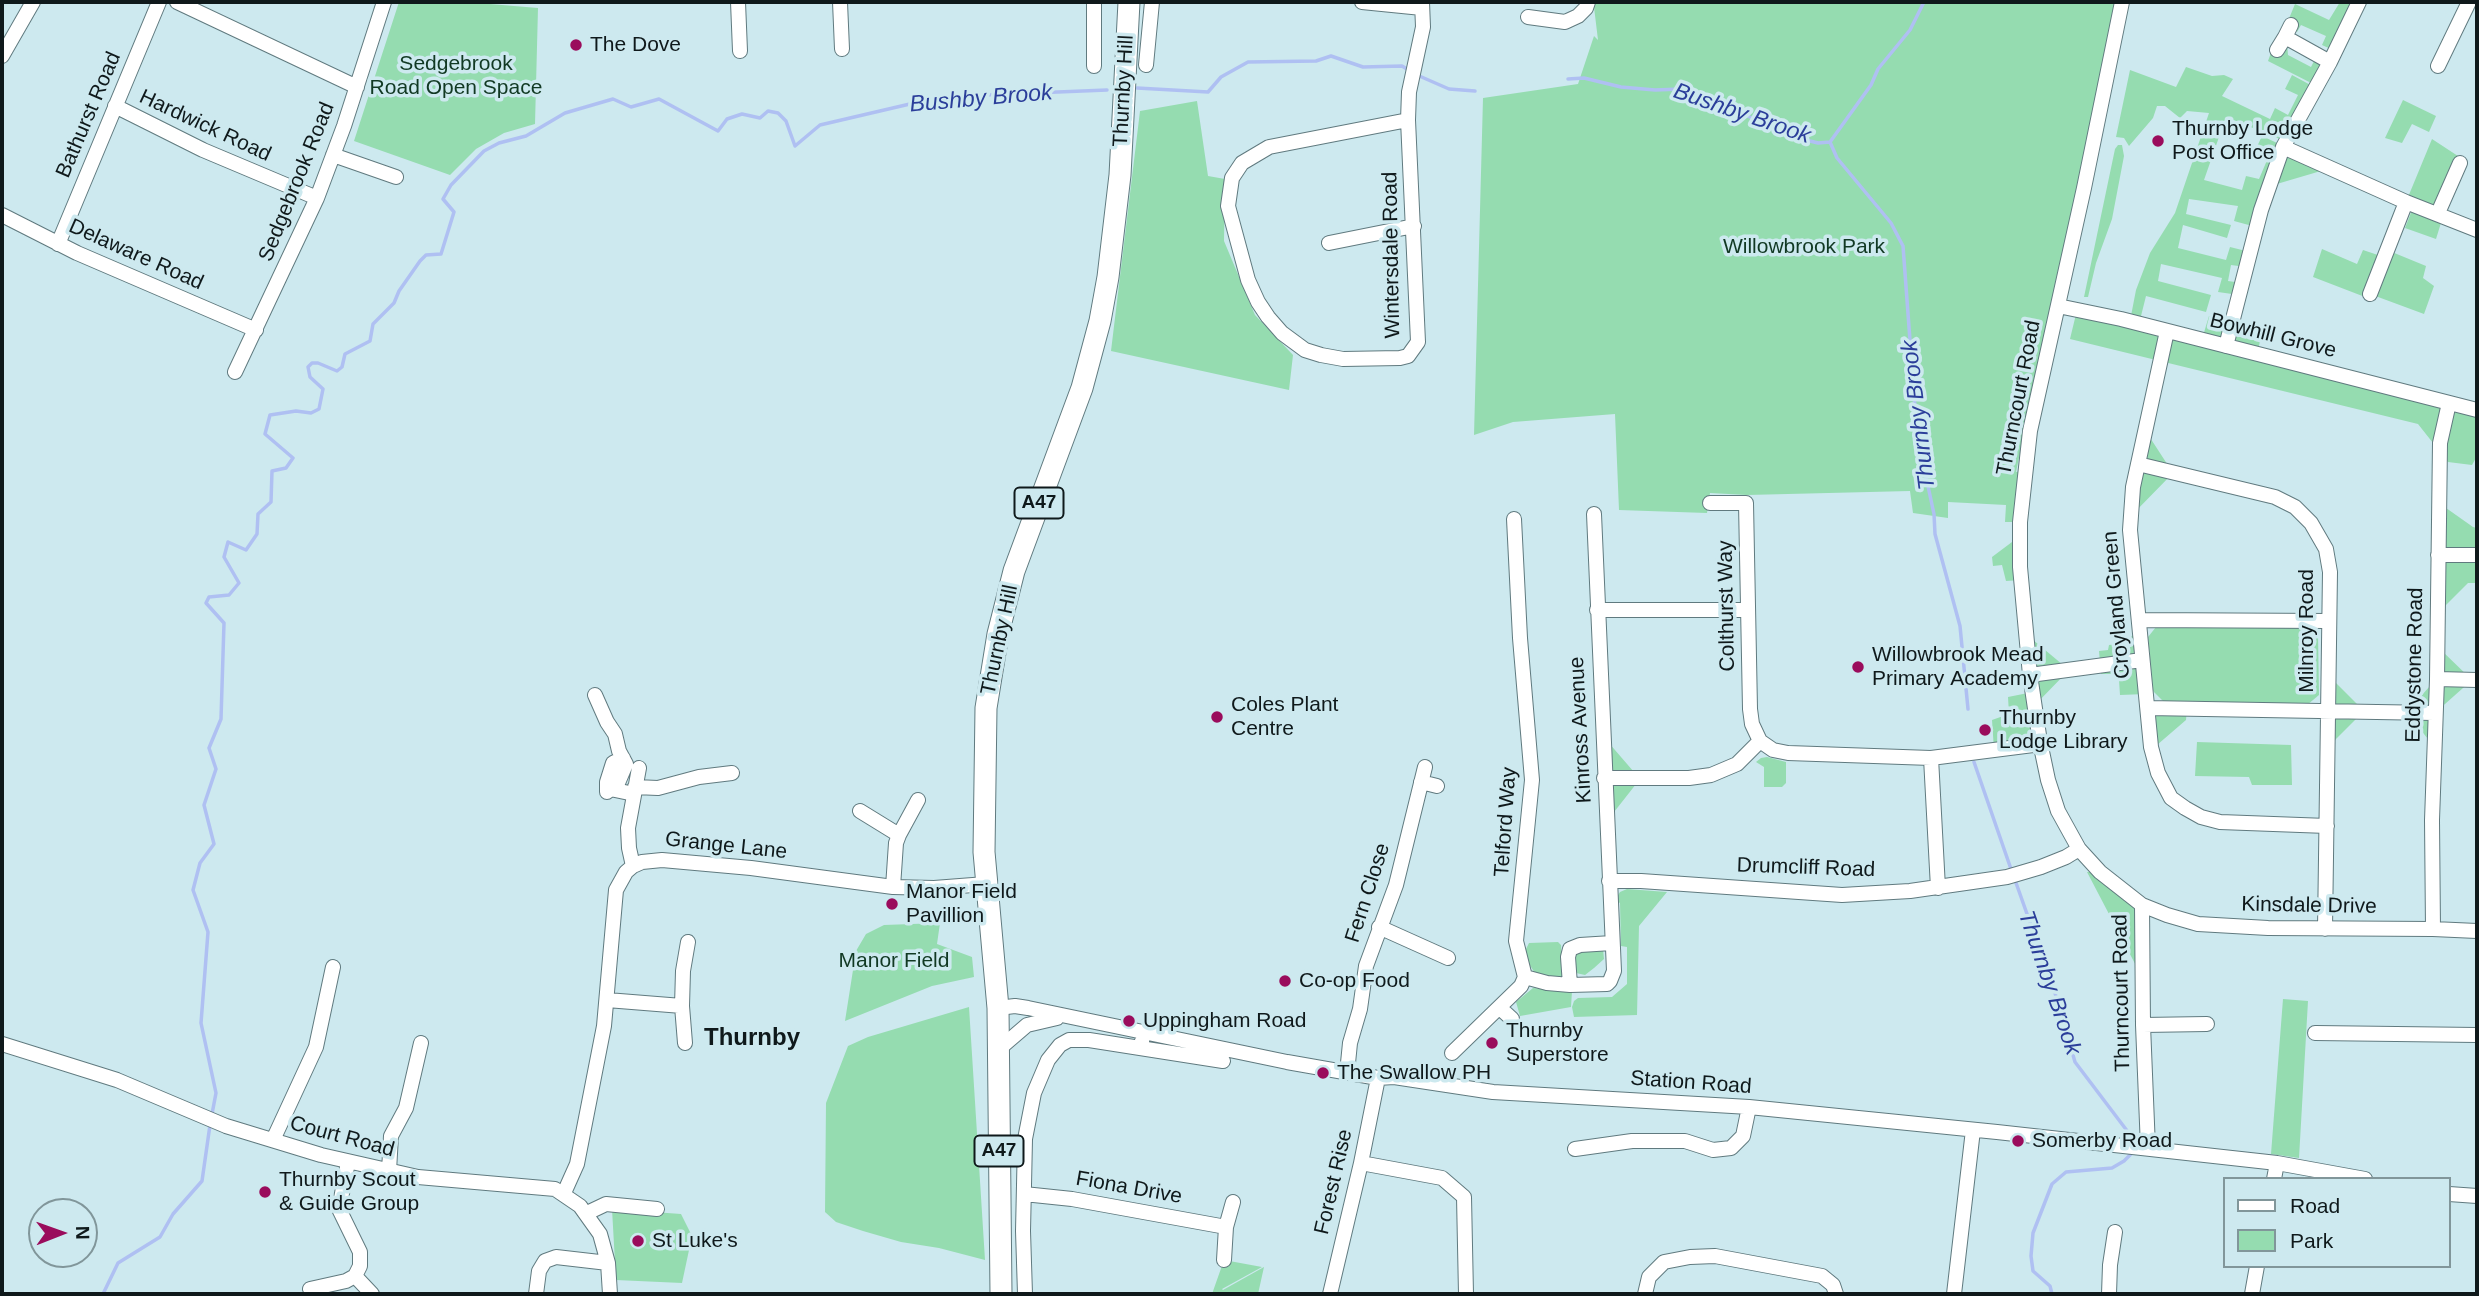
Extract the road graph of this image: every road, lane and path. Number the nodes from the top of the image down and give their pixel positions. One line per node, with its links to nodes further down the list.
1 (33, 2): 20 (street)
2 (159, 2): 26 (street, Bathurst Road)
3 (177, 2): 25 (street)
4 (384, 2): 25 (street, Sedgebrook Road)
5 (738, 2): 19 (street)
6 (840, 2): 18 (street)
7 (1094, 2): 23 (street)
8 (1129, 2): 85 (highway, Thurnby Hill / A47)
9 (1152, 2): 22 (street)
10 (1362, 2): 15 (street)
11 (1588, 2): 16 (street)
12 (2122, 2): 41 (street, Thurncourt Road)
13 (2360, 2): 21 (street)
14 (2469, 2): 24 (street)
15 (1422, 5): 27 (street, Wintersdale Road)
16 (1528, 17)
17 (2284, 37): 21 (street)
18 (842, 49)
19 (740, 51)
20 (2, 56)
21 (2330, 62): 28 (street)
22 (1146, 65)
23 (1094, 66)
24 (2438, 66)
25 (357, 87): 29 (street, Sedgebrook Road)
26 (115, 106): 32 (street, Hardwick Road); 39 (street, Bathurst Road)
27 (1408, 120): 36 (street, Wintersdale Road); 36 (street, Wintersdale Road)
28 (2283, 147): 33 (street); 44 (street)
29 (333, 155): 31 (street); 32 (street, Sedgebrook Road)
30 (2460, 163): 34 (street)
31 (396, 177)
32 (317, 198): 42 (street, Sedgebrook Road)
33 (2406, 202): 34 (street); 40 (street)
34 (2438, 213): 37 (street)
35 (2, 215): 39 (street, Delaware Road)
36 (1414, 226): 38 (street)
37 (2477, 230)
38 (1329, 243)
39 (58, 244): 42 (street, Delaware Road)
40 (2370, 294)
41 (2058, 306): 43 (street, Bowhill Grove); 59 (street, Thurncourt Road)
42 (256, 330): 45 (street, Sedgebrook Road)
43 (2167, 331): 44 (street, Bowhill Grove); 48 (street, Croyland Green)
44 (2225, 346): 46 (street, Bowhill Grove)
45 (235, 372)
46 (2449, 403): 47 (street, Bowhill Grove); 52 (street, Eddystone Road)
47 (2477, 410)
48 (2138, 464): 56 (street, Croyland Green); 57 (street, Milnroy Road)
49 (1710, 503): 55 (street, Colthurst Way)
50 (1594, 514): 54 (street, Kinross Avenue)
51 (1514, 519): 99 (street, Telford Way)
52 (2438, 555): 53 (street); 60 (street, Eddystone Road)
53 (2477, 555)
54 (1597, 610): 55 (street); 73 (street, Kinross Avenue)
55 (1748, 610): 66 (street, Colthurst Way)
56 (2139, 620): 57 (street); 58 (street, Croyland Green)
57 (2328, 621): 64 (street, Milnroy Road)
58 (2142, 660): 59 (street); 63 (street, Croyland Green)
59 (2030, 675): 67 (street, Thurncourt Road)
60 (2437, 679): 61 (street); 65 (street, Eddystone Road)
61 (2477, 680)
62 (595, 695): 68 (street)
63 (2148, 708): 64 (street); 80 (street, Croyland Green)
64 (2328, 710): 65 (street); 80 (street, Milnroy Road)
65 (2434, 713): 91 (street, Eddystone Road)
66 (1760, 741): 69 (street); 73 (street)
67 (2041, 744): 69 (street); 82 (street, Thurncourt Road)
68 (623, 758): 76 (street); 77 (street)
69 (1931, 758): 87 (street)
70 (1425, 767): 74 (street, Fern Close)
71 (639, 768): 76 (street)
72 (732, 773): 76 (street)
73 (1604, 778): 84 (street, Kinross Avenue)
74 (1421, 782): 75 (street); 89 (street, Fern Close)
75 (1437, 786)
76 (634, 791): 83 (street)
77 (607, 792)
78 (918, 800): 81 (street)
79 (860, 811): 81 (street)
80 (2327, 826): 90 (street, Milnroy Road)
81 (899, 835): 86 (street)
82 (2079, 849): 87 (street, Drumcliff Road); 88 (street, Thurncourt Road)
83 (633, 866): 86 (street, Grange Lane); 101 (street)
84 (1609, 881): 87 (street, Drumcliff Road); 95 (street, Kinross Avenue)
85 (986, 884): 86 (street, Grange Lane); 104 (highway, Thurnby Hill / A47)
86 (893, 887)
87 (1938, 888)
88 (2142, 905): 90 (street, Kinsdale Drive); 108 (street, Thurncourt Road)
89 (1380, 927): 96 (street); 119 (street, Fern Close)
90 (2325, 929): 91 (street, Kinsdale Drive)
91 (2433, 929): 92 (street, Kinsdale Drive)
92 (2477, 931)
93 (1441, 936): 96 (street)
94 (688, 942): 102 (street)
95 (1612, 943): 100 (street); 100 (street, Kinross Avenue)
96 (1434, 950): 97 (street)
97 (1448, 958)
98 (333, 967): 123 (street)
99 (1525, 977): 100 (street, Kinross Avenue); 103 (street)
100 (1570, 985)
101 (607, 1000): 102 (street); 132 (street)
102 (682, 1006): 113 (street)
103 (1500, 1007): 106 (street); 117 (street)
104 (998, 1008): 105 (street, Station Road); 116 (highway, Thurnby Hill / A47)
105 (1069, 1017): 109 (street, Station Road); 116 (street, Station Road)
106 (1512, 1019)
107 (2207, 1024): 108 (street)
108 (2143, 1025): 124 (street, Thurncourt Road)
109 (1143, 1032): 115 (street); 119 (street, Station Road)
110 (2315, 1033): 111 (street)
111 (2477, 1035)
112 (421, 1043): 129 (street)
113 (685, 1043)
114 (2, 1044): 123 (street, Court Road)
115 (1140, 1048): 118 (street); 133 (street)
116 (999, 1049): 149 (highway, Thurnby Hill / A47)
117 (1452, 1054)
118 (1223, 1062)
119 (1347, 1073): 120 (street, Station Road)
120 (1378, 1078): 121 (street, Station Road); 127 (street, Forest Rise)
121 (1749, 1107): 122 (street, Station Road); 125 (street)
122 (1973, 1130): 124 (street, Station Road); 155 (street)
123 (273, 1140): 126 (street, Court Road)
124 (2148, 1148): 128 (street, Station Road)
125 (1575, 1149)
126 (348, 1162): 129 (street, Court Road); 144 (street)
127 (1361, 1163): 151 (street, Forest Rise); 152 (street)
128 (2277, 1163): 130 (street); 131 (street, Station Road)
129 (388, 1171): 132 (street, Court Road)
130 (2274, 1177)
131 (2354, 1177)
132 (564, 1193): 138 (street)
133 (1024, 1194): 139 (street, Fiona Drive); 150 (street)
134 (2451, 1194): 135 (street)
135 (2477, 1196)
136 (1233, 1202): 139 (street)
137 (657, 1209): 138 (street)
138 (587, 1213): 142 (street)
139 (1226, 1227): 141 (street)
140 (2115, 1232): 156 (street)
141 (1224, 1260)
142 (608, 1263): 147 (street); 148 (street)
143 (2257, 1268): 157 (street)
144 (355, 1276): 145 (street); 146 (street)
145 (310, 1289)
146 (372, 1294)
147 (536, 1294)
148 (610, 1294)
149 (1001, 1294)
150 (1025, 1294)
151 (1330, 1294)
152 (1466, 1294)
153 (1645, 1294): 154 (street)
154 (1836, 1294)
155 (1955, 1294)
156 (2109, 1294)
157 (2252, 1294)

